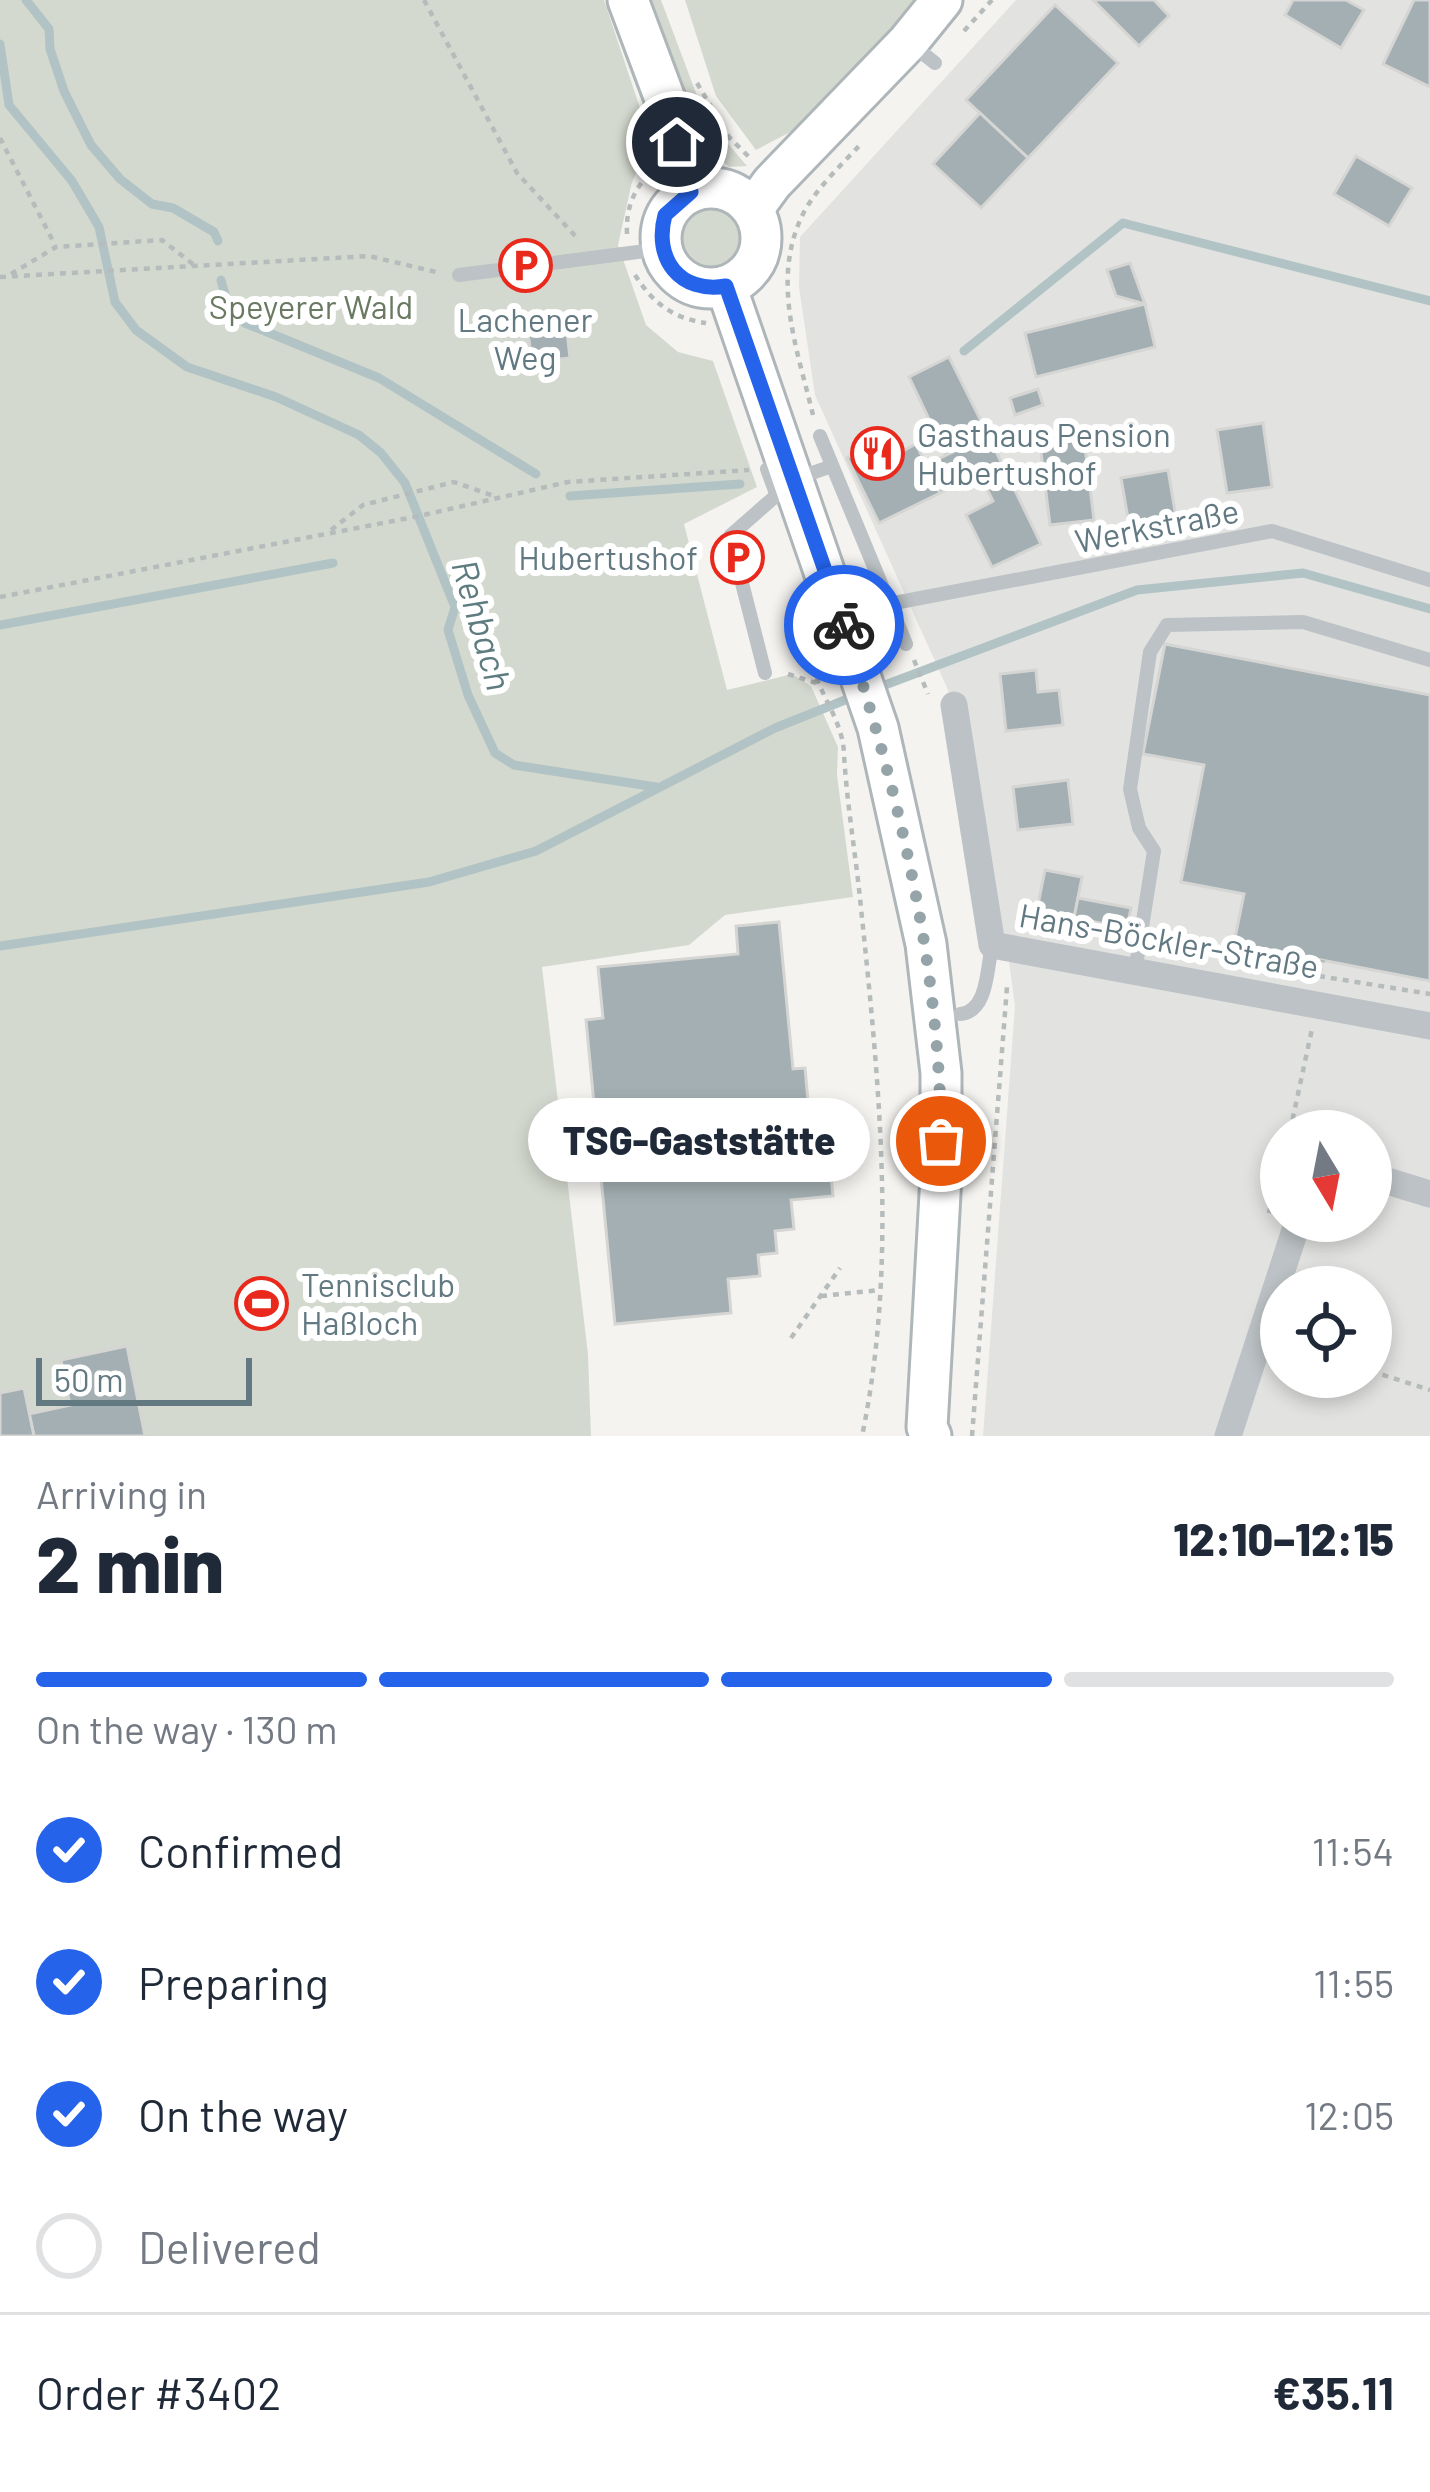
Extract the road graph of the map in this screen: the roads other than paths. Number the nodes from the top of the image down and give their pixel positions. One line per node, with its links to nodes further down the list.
1 (628, 0): 3 (main road)
2 (942, 0): 4 (main road)
3 (691, 192): 4 (main road); 5 (main road)
4 (753, 209): 7 (main road)
5 (645, 250): 6 (lane); 7 (main road)
6 (459, 275)
7 (726, 286): 9 (main road)
8 (820, 436): 9 (lane)
9 (793, 478): 11 (lane); 14 (lane); 23 (main road)
10 (1430, 580): 11 (lane, Werkstraße)
11 (889, 604): 12 (lane)
12 (906, 644)
13 (1430, 660): 17 (lane)
14 (765, 673)
15 (945, 708): 16 (street, Hans-Böckler-Straße)
16 (992, 945): 17 (street, Hans-Böckler-Straße); 18 (lane)
17 (1136, 972): 19 (street, Hans-Böckler-Straße)
18 (960, 1014)
19 (1430, 1026)
20 (1392, 1182): 21 (street)
21 (1430, 1194)
22 (1291, 1242): 24 (street)
23 (927, 1433)
24 (1228, 1436)

